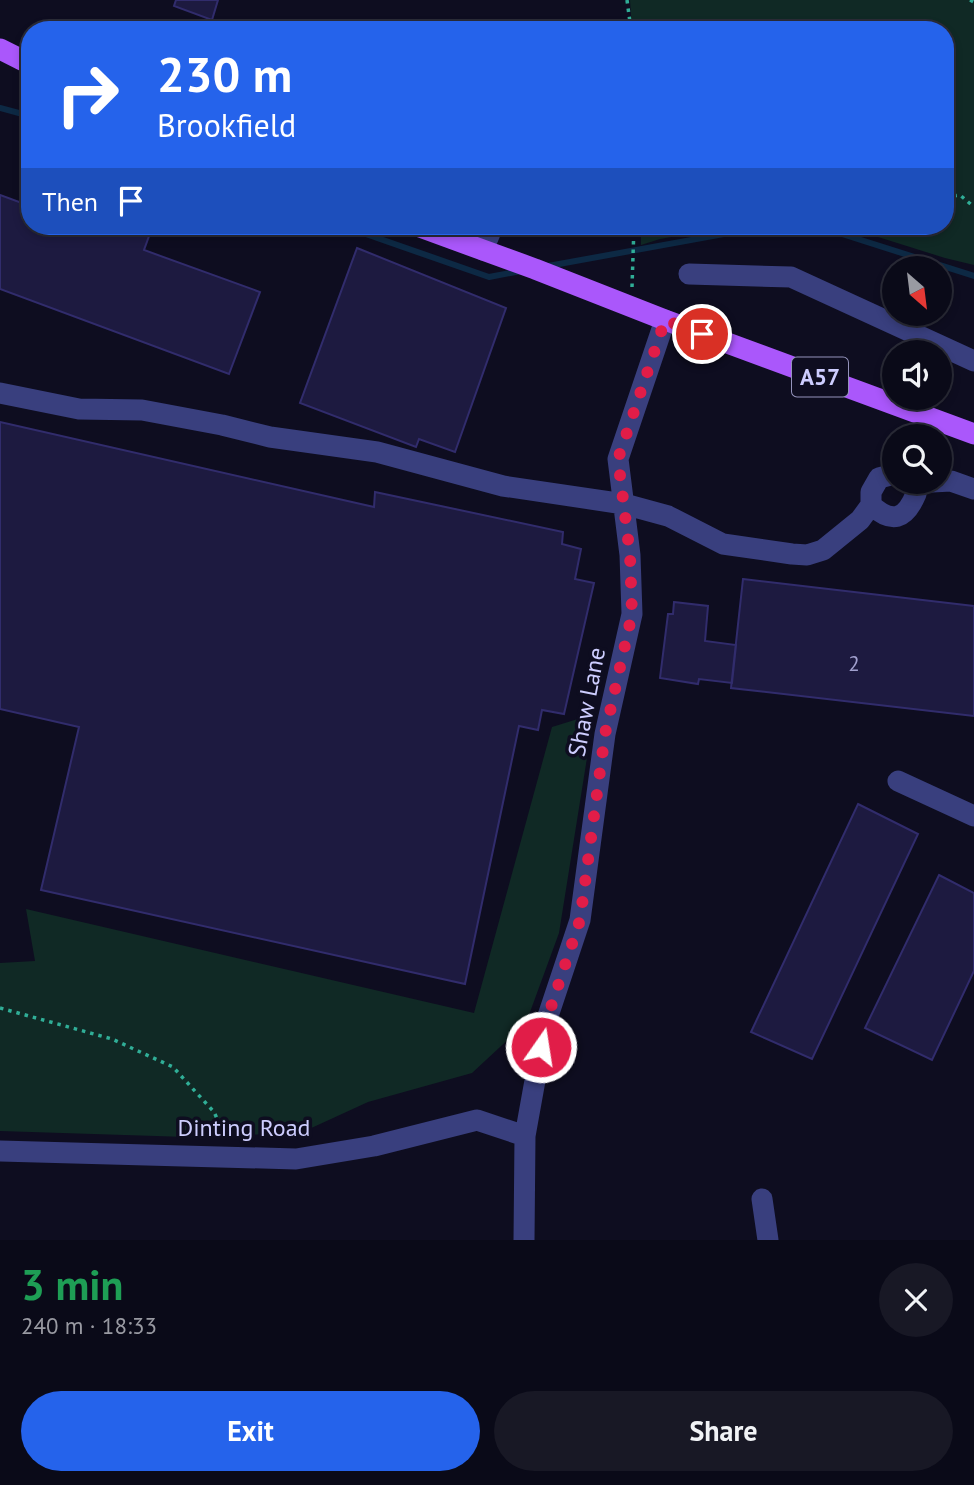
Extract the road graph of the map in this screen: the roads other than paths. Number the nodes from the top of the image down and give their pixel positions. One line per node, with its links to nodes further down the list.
1 (0, 49): 2 (main road)
2 (21, 60)
3 (442, 235): 5 (main road, A57)
4 (490, 235): 5 (street)
5 (483, 250): 7 (main road, A57)
6 (689, 274): 8 (street)
7 (665, 320): 10 (main road, A57); 15 (street, Shaw Lane)
8 (974, 361)
9 (0, 393): 15 (street)
10 (974, 434)
11 (882, 478): 16 (street)
12 (952, 481): 13 (street)
13 (974, 489)
14 (916, 494): 16 (street)
15 (624, 504): 16 (street); 19 (street, Shaw Lane)
16 (871, 505)
17 (898, 781): 18 (street)
18 (974, 816)
19 (525, 1136): 20 (street, Dinting Road); 22 (street, Shaw Lane)
20 (0, 1151)
21 (762, 1199): 23 (street)
22 (524, 1240)
23 (768, 1240)

